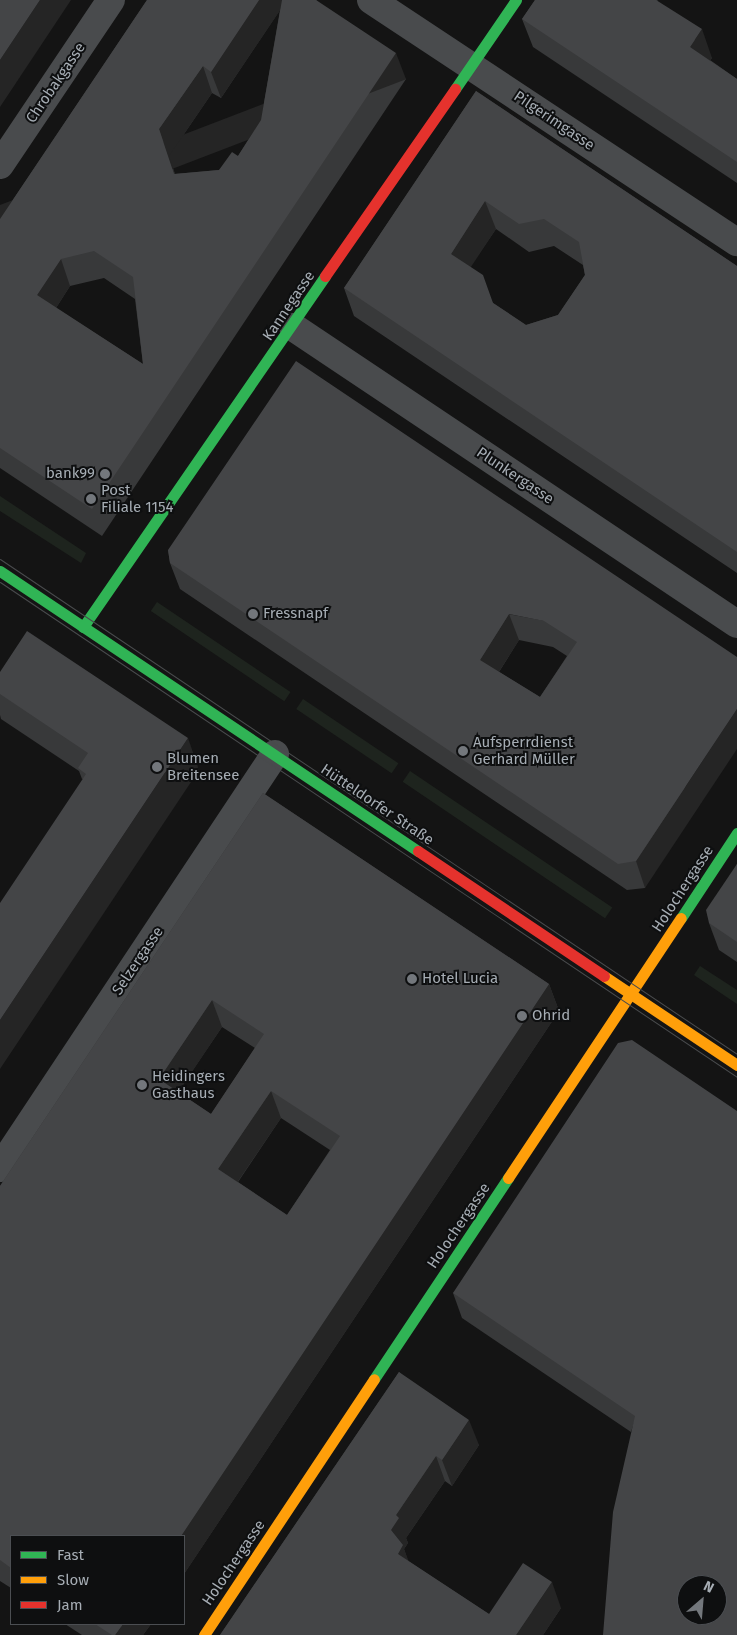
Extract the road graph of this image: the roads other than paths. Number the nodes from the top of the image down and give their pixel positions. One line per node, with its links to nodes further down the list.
1 (111, 0): 5 (street, Chrobakgasse)
2 (371, 0): 4 (street, Pilgerimgasse)
3 (516, 0): 4 (street, Kannegasse)
4 (470, 65): 6 (street, Pilgerimgasse); 7 (street, Kannegasse)
5 (0, 165)
6 (737, 242)
7 (293, 327): 9 (street, Plunkergasse); 10 (street, Kannegasse)
8 (0, 571): 10 (street, Hütteldorfer Straße)
9 (737, 624)
10 (83, 627): 11 (street, Hütteldorfer Straße)
11 (275, 754): 13 (street, Hütteldorfer Straße); 15 (street, Selzergasse)
12 (737, 833): 13 (street, Holochergasse)
13 (630, 995): 14 (street, Hütteldorfer Straße); 16 (street, Holochergasse)
14 (737, 1065)
15 (0, 1168)
16 (204, 1635)

